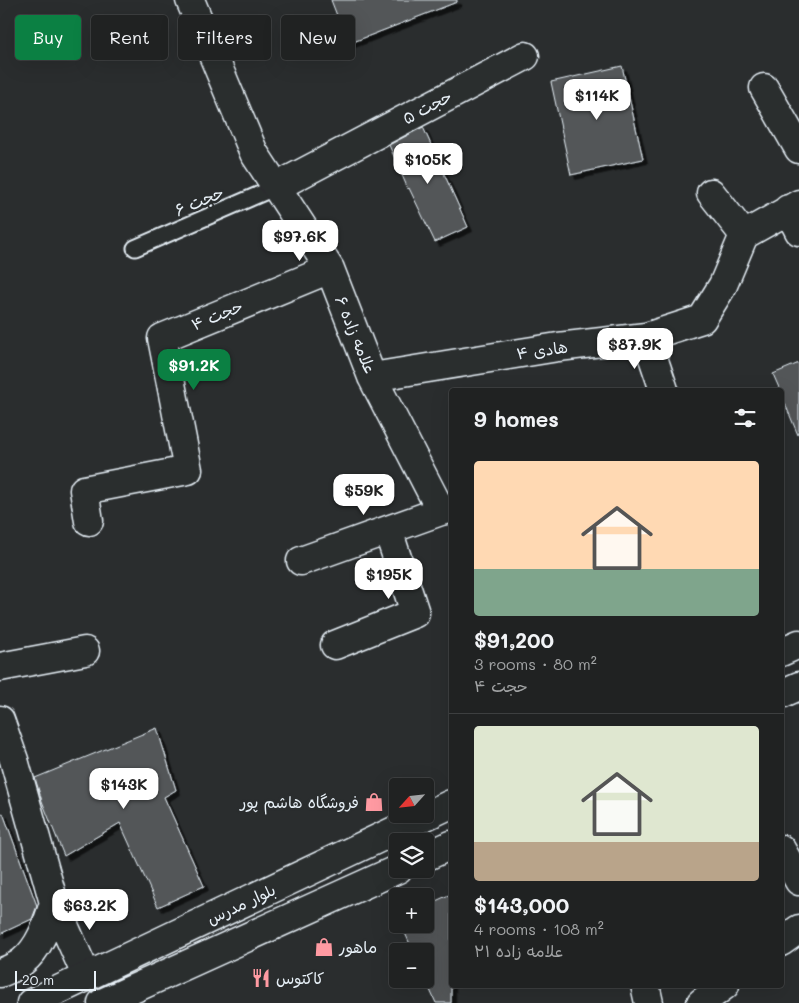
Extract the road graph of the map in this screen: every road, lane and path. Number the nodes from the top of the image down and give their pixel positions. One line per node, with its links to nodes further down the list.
1 (190, 0): 5 (street, علامه زاده ۶)
2 (525, 56): 5 (street, حجت ۵)
3 (764, 88): 4 (street)
4 (799, 149)
5 (276, 187): 9 (lane, حجت ۶); 10 (street, علامه زاده ۶)
6 (711, 193): 8 (street)
7 (795, 214): 8 (street)
8 (744, 236): 11 (street, هادی ۴)
9 (135, 248)
10 (330, 269): 12 (street, علامه زاده ۶); 15 (street, حجت ۴)
11 (646, 337): 12 (street, هادی ۴); 13 (street)
12 (372, 377): 14 (street, علامه زاده ۶)
13 (663, 388)
14 (446, 510): 16 (street)
15 (88, 521)
16 (388, 530): 17 (street); 19 (street)
17 (301, 561)
18 (799, 644): 21 (street)
19 (335, 645)
20 (85, 651): 22 (street)
21 (784, 651)
22 (0, 667)
23 (799, 686): 24 (street)
24 (784, 693)
25 (0, 720): 32 (street)
26 (449, 805): 36 (street, بلوار مدرس)
27 (449, 846): 28 (street)
28 (434, 853)
29 (784, 853): 31 (street)
30 (389, 873): 40 (street, بلوار مدرس)
31 (799, 880)
32 (54, 903): 35 (street); 36 (street)
33 (799, 929): 34 (street)
34 (784, 940)
35 (0, 973)
36 (87, 977): 39 (street, بلوار مدرس)
37 (646, 988): 41 (street)
38 (721, 988): 42 (street)
39 (31, 1003)
40 (102, 1003)
41 (649, 1003)
42 (701, 1003)

